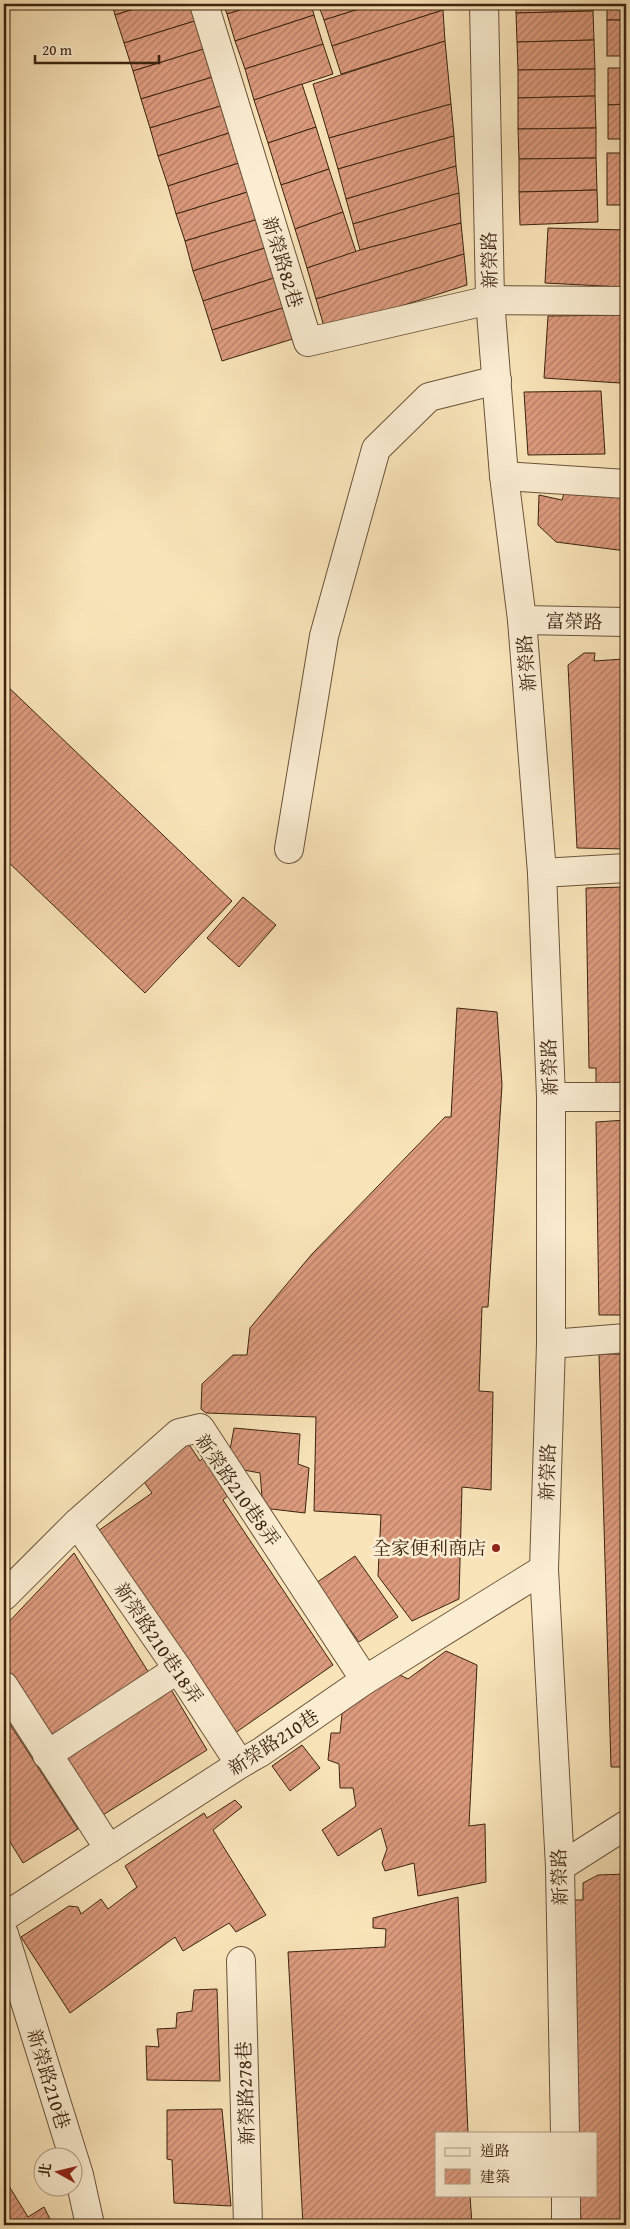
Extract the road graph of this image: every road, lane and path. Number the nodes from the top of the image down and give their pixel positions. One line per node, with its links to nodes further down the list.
1 (204, 4): 3 (street, 新榮路82巷)
2 (484, 4): 3 (street, 新榮路)
3 (490, 300): 4 (street); 5 (street, 新榮路)
4 (626, 301)
5 (497, 380): 6 (street, 新榮路); 10 (street)
6 (504, 476): 7 (street); 8 (street, 新榮路)
7 (626, 484)
8 (522, 620): 9 (street, 富榮路); 12 (street, 新榮路)
9 (626, 622)
10 (290, 849)
11 (626, 868): 12 (street)
12 (542, 873): 13 (street, 新榮路)
13 (551, 1097): 14 (street); 16 (street, 新榮路)
14 (626, 1097)
15 (626, 1338): 16 (street)
16 (551, 1344): 18 (street, 新榮路)
17 (77, 1523): 19 (street); 20 (street, 新榮路210巷18弄); 21 (street, 新榮路210巷8弄)
18 (544, 1569): 21 (street, 新榮路210巷); 27 (street, 新榮路)
19 (4, 1596)
20 (178, 1669): 23 (street); 24 (street, 新榮路210巷18弄)
21 (365, 1680): 24 (street, 新榮路210巷)
22 (4, 1686): 23 (street)
23 (47, 1755): 26 (street)
24 (240, 1764): 26 (street, 新榮路210巷)
25 (626, 1825): 27 (street)
26 (109, 1849): 28 (street, 新榮路210巷)
27 (560, 1867): 31 (street, 新榮路)
28 (4, 1917)
29 (4, 1934): 33 (street, 新榮路210巷)
30 (241, 1961): 34 (street, 新榮路278巷)
31 (564, 2132)
32 (566, 2196): 35 (street)
33 (90, 2225)
34 (248, 2225)
35 (566, 2225)

